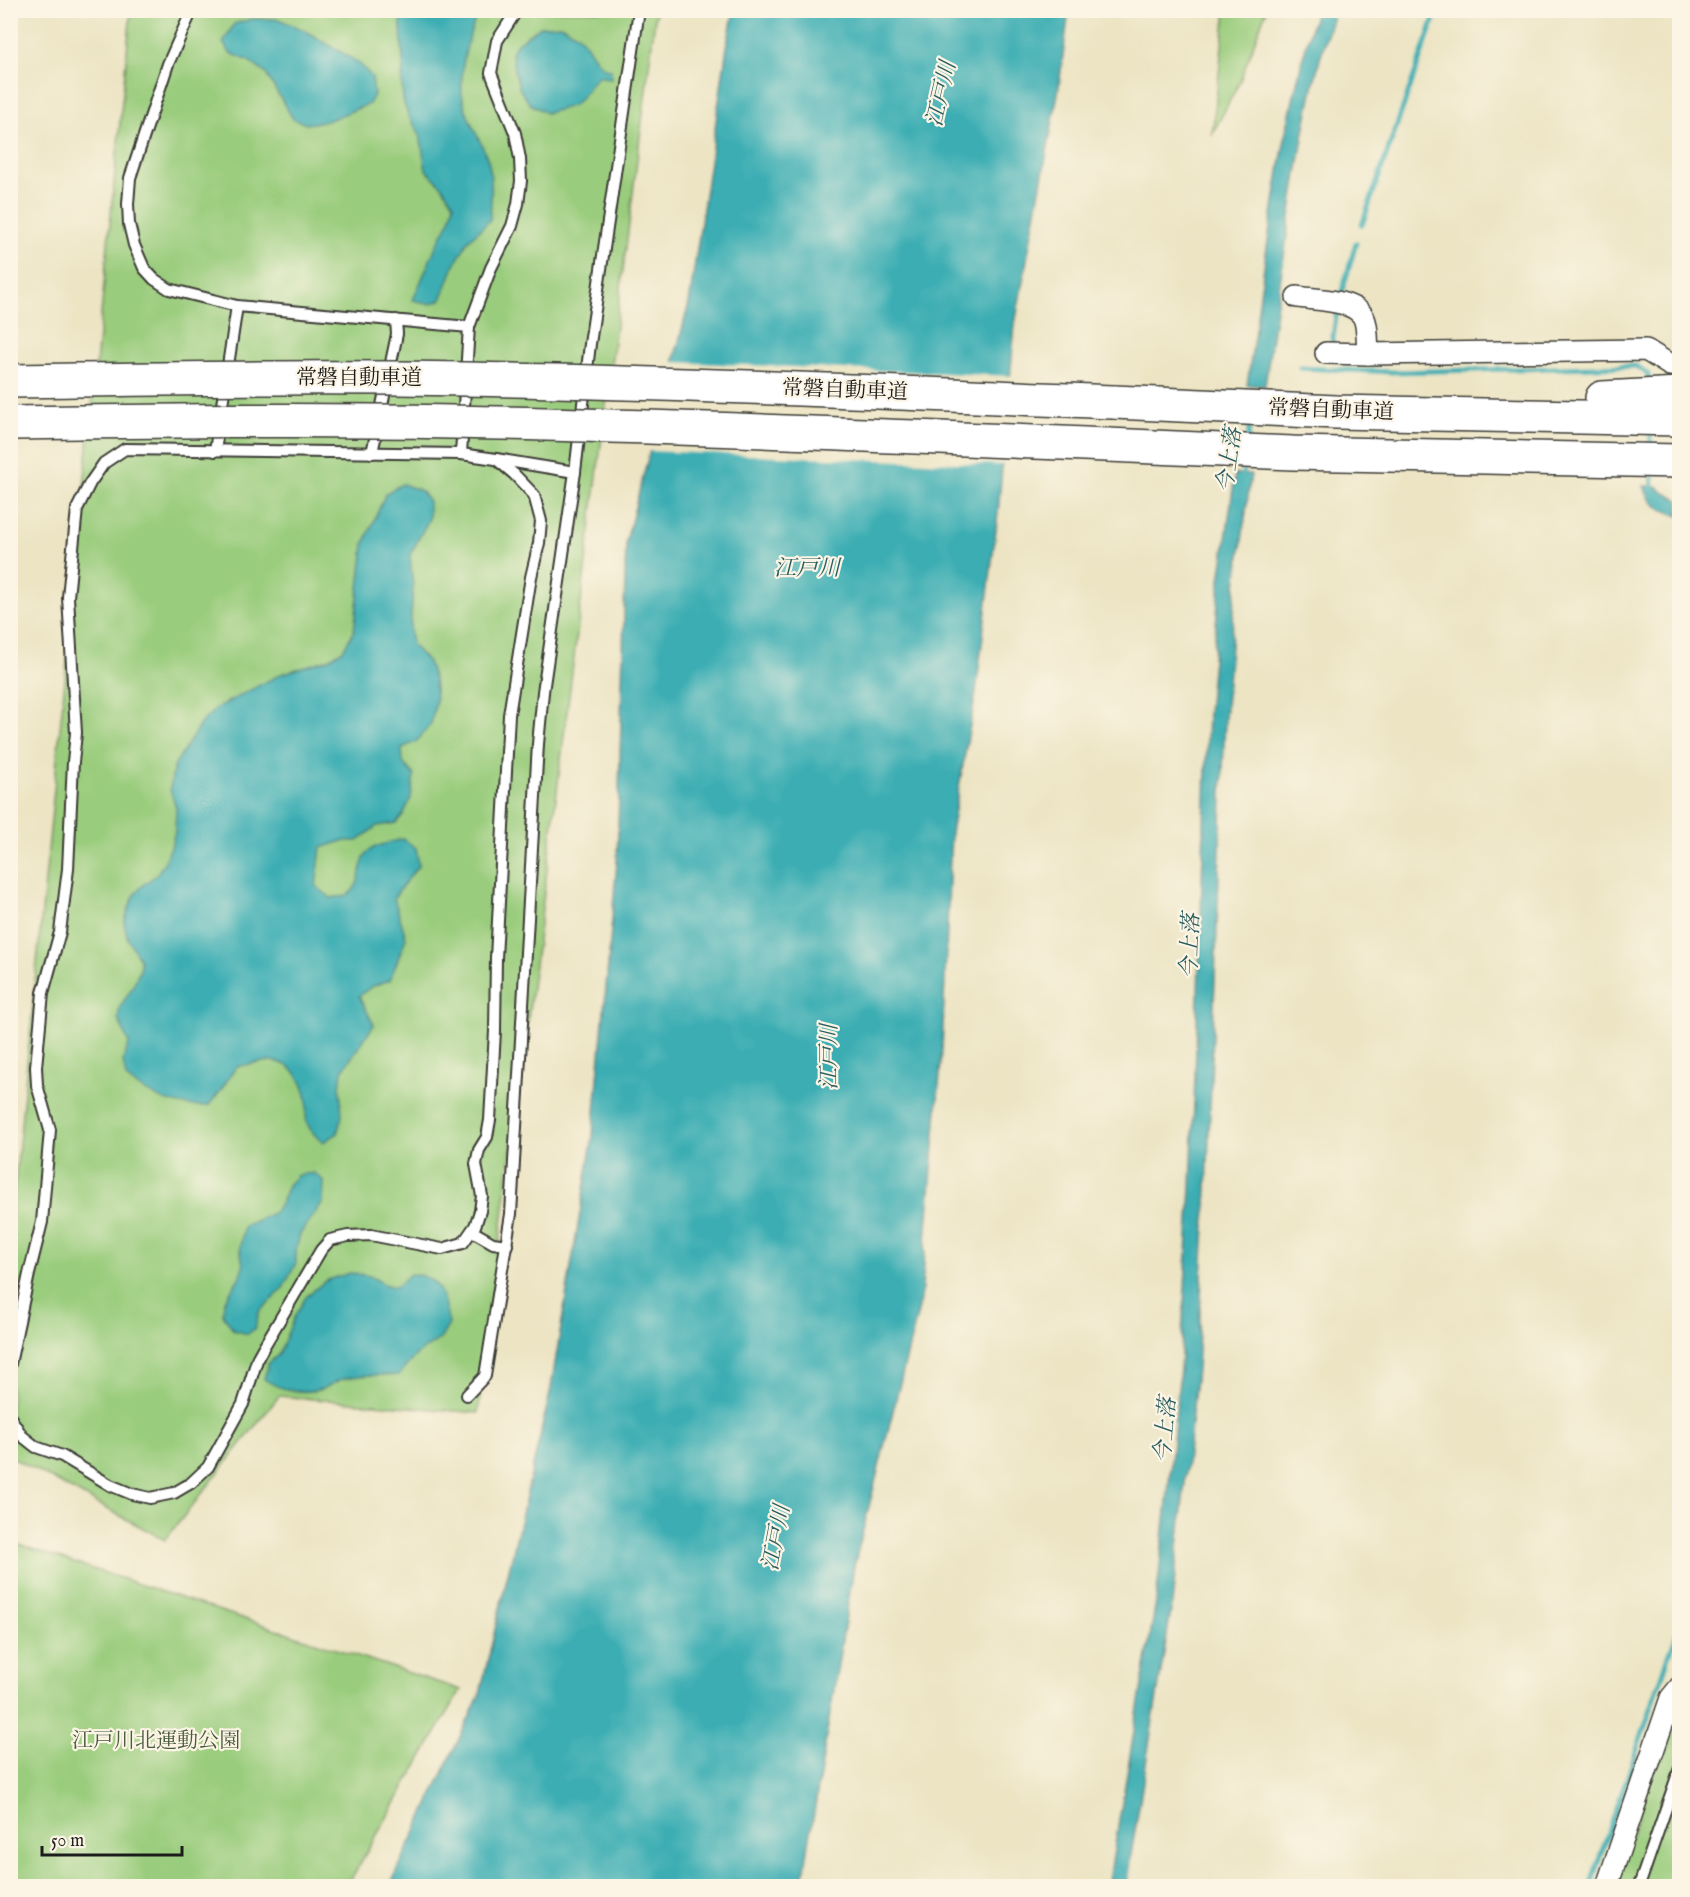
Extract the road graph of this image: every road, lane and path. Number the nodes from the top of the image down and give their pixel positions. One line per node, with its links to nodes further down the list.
1 (192, 10): 5 (lane)
2 (517, 10): 7 (lane)
3 (639, 10): 23 (lane)
4 (1297, 297): 9 (street)
5 (237, 306): 6 (lane); 16 (lane)
6 (396, 320): 7 (lane); 17 (lane)
7 (470, 327): 18 (lane)
8 (1326, 352): 9 (street)
9 (1368, 354): 10 (street)
10 (1680, 366)
11 (10, 381): 13 (highway, 常磐自動車道, bridge)
12 (1680, 394): 13 (highway)
13 (1336, 412): 14 (highway, 常磐自動車道)
14 (1680, 419)
15 (10, 423): 20 (highway, 常磐自動車道, bridge)
16 (215, 451): 17 (lane); 26 (lane)
17 (372, 453): 18 (lane)
18 (461, 454): 19 (lane)
19 (496, 459): 23 (lane); 24 (lane)
20 (1625, 460): 21 (highway, 常磐自動車道); 22 (highway)
21 (1680, 461)
22 (1680, 466)
23 (575, 472): 25 (lane)
24 (472, 1231): 25 (lane); 28 (lane)
25 (507, 1245): 27 (lane)
26 (10, 1364)
27 (467, 1395)
28 (10, 1417)
29 (1680, 1687): 31 (street)
30 (1680, 1768): 32 (lane)
31 (1607, 1887)
32 (1639, 1887)

